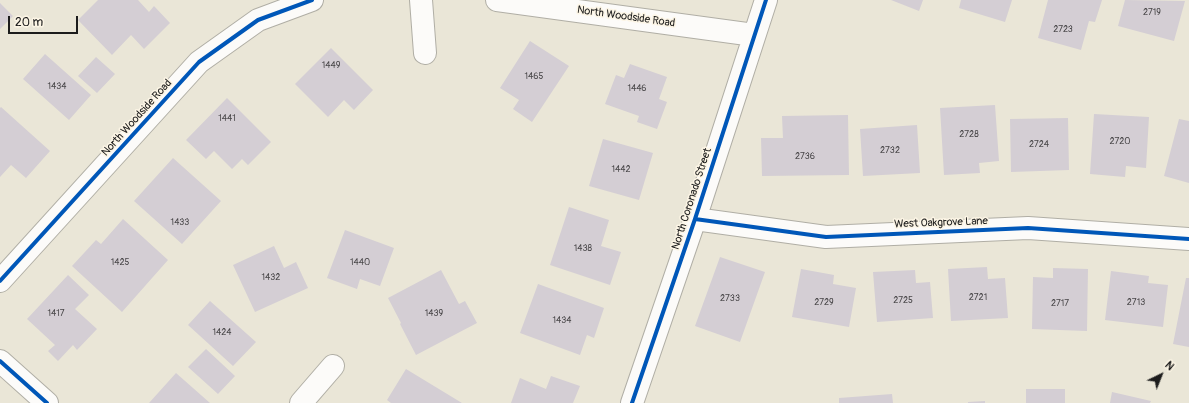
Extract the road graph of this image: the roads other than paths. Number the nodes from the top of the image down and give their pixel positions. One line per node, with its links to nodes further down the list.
1 (312, 0): 9 (street, North Woodside Road)
2 (422, 0): 6 (street)
3 (497, 0): 5 (street, North Woodside Road)
4 (766, 0): 5 (street, North Coronado Street)
5 (754, 35): 7 (street, North Coronado Street)
6 (424, 53)
7 (695, 219): 8 (street, West Oakgrove Lane); 14 (street, North Coronado Street)
8 (1189, 239)
9 (0, 281)
10 (0, 361): 12 (street)
11 (333, 366): 13 (street)
12 (47, 403)
13 (301, 403)
14 (632, 403)

